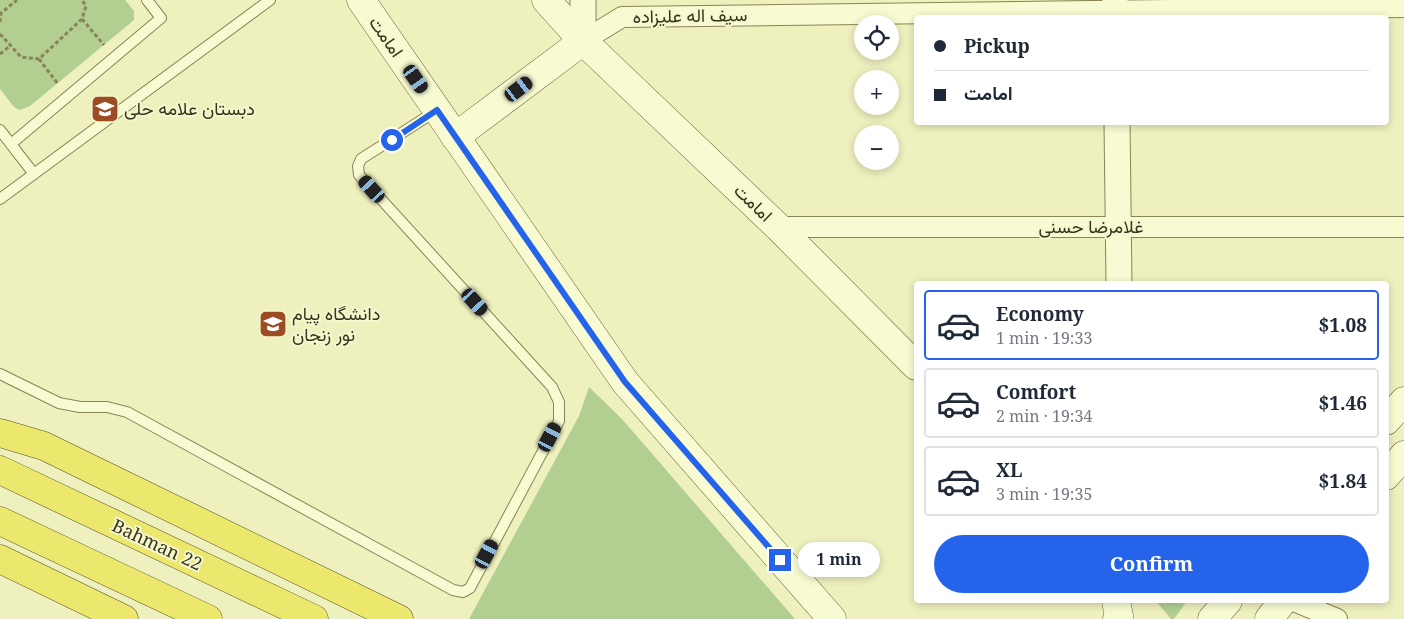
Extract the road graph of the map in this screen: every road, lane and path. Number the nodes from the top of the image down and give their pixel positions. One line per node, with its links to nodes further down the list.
1 (17, 0): 10 (path)
2 (82, 0): 11 (path)
3 (147, 0): 17 (lane)
4 (270, 0): 25 (lane)
5 (361, 0): 20 (main road, امامت)
6 (546, 0): 14 (main road, امامت)
7 (583, 0): 14 (street)
8 (1404, 7): 9 (street, سیف اله علیزاده)
9 (1116, 9): 14 (street, سیف اله علیزاده)
10 (1, 12): 12 (path)
11 (82, 19): 17 (path); 18 (path)
12 (0, 22)
13 (0, 34): 15 (path)
14 (583, 41): 23 (main road); 27 (main road, امامت)
15 (10, 46): 16 (path); 18 (path)
16 (0, 54)
17 (114, 58): 19 (lane)
18 (38, 59): 19 (path)
19 (67, 96): 24 (lane)
20 (437, 110): 23 (main road, امامت); 32 (lane)
21 (1117, 125): 28 (street)
22 (0, 130): 24 (lane)
23 (455, 137): 49 (main road, امامت)
24 (11, 144): 25 (lane)
25 (34, 174): 26 (lane)
26 (0, 199)
27 (778, 227): 28 (street, غلامرضا حسنی); 31 (main road, امامت)
28 (1118, 227): 29 (street, غلامرضا حسنی); 30 (street)
29 (1404, 227)
30 (1119, 281)
31 (914, 364)
32 (0, 374)
33 (1404, 401): 34 (main road)
34 (1389, 418)
35 (0, 433): 48 (highway)
36 (1404, 455): 38 (main road)
37 (0, 470): 47 (highway, Bahman 22)
38 (1389, 472)
39 (0, 520): 46 (highway)
40 (0, 559): 45 (highway)
41 (1116, 603): 50 (main road)
42 (1226, 603): 51 (main road)
43 (1281, 603): 52 (main road)
44 (1299, 603): 53 (street)
45 (124, 619)
46 (208, 619)
47 (314, 619)
48 (399, 619)
49 (832, 619)
50 (1117, 619)
51 (1212, 619)
52 (1269, 619)
53 (1337, 619)

